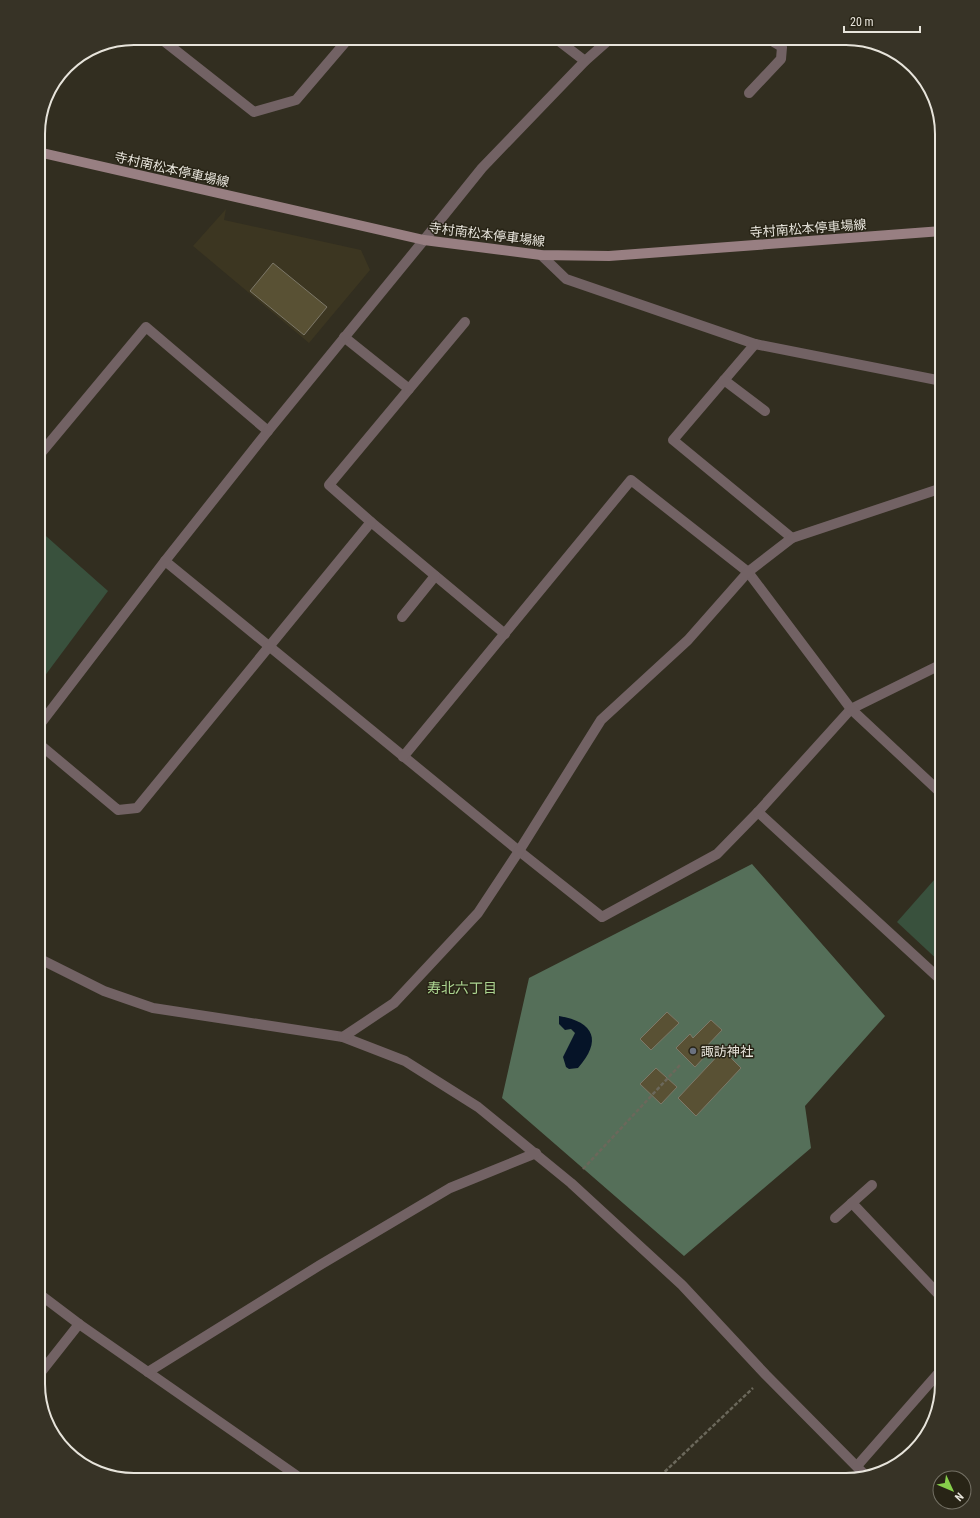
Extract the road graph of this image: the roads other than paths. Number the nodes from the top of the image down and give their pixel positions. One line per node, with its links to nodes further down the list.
1 (169, 45): 2 (street)
2 (342, 45)
3 (564, 45): 6 (street)
4 (603, 45): 6 (street)
5 (779, 45): 7 (street)
6 (585, 61): 10 (street)
7 (749, 92)
8 (45, 154): 10 (main road, 寺村南松本停車場線)
9 (935, 232): 11 (main road, 寺村南松本停車場線)
10 (424, 240): 11 (main road, 寺村南松本停車場線); 13 (street)
11 (542, 255): 14 (street)
12 (465, 322): 17 (street)
13 (344, 337): 17 (street); 19 (street)
14 (754, 344): 15 (street); 16 (street)
15 (724, 380): 18 (street); 23 (street)
16 (935, 380)
17 (409, 389): 22 (street)
18 (765, 412)
19 (268, 431): 20 (street); 24 (street)
20 (45, 447)
21 (935, 490): 23 (street)
22 (371, 522): 26 (street); 29 (street)
23 (792, 538): 25 (street)
24 (164, 562): 29 (street); 32 (street)
25 (748, 572): 28 (street); 31 (street); 37 (street)
26 (435, 576): 27 (street); 28 (street)
27 (402, 617)
28 (505, 634): 34 (street)
29 (269, 648): 33 (street); 34 (street)
30 (935, 667): 31 (street)
31 (851, 709): 35 (street); 36 (street)
32 (45, 718)
33 (45, 749)
34 (403, 757): 37 (street)
35 (935, 787)
36 (758, 812): 37 (street); 39 (street)
37 (519, 851): 40 (street)
38 (45, 962): 40 (street)
39 (935, 976)
40 (343, 1037): 41 (street)
41 (536, 1153): 49 (street); 51 (street)
42 (872, 1184): 43 (street)
43 (852, 1203): 44 (street); 45 (street)
44 (835, 1218)
45 (935, 1291)
46 (45, 1298): 47 (street)
47 (79, 1324): 48 (street); 49 (street)
48 (45, 1367)
49 (148, 1372): 53 (street)
50 (935, 1377): 51 (street)
51 (857, 1466): 52 (street)
52 (861, 1471)
53 (293, 1473)

